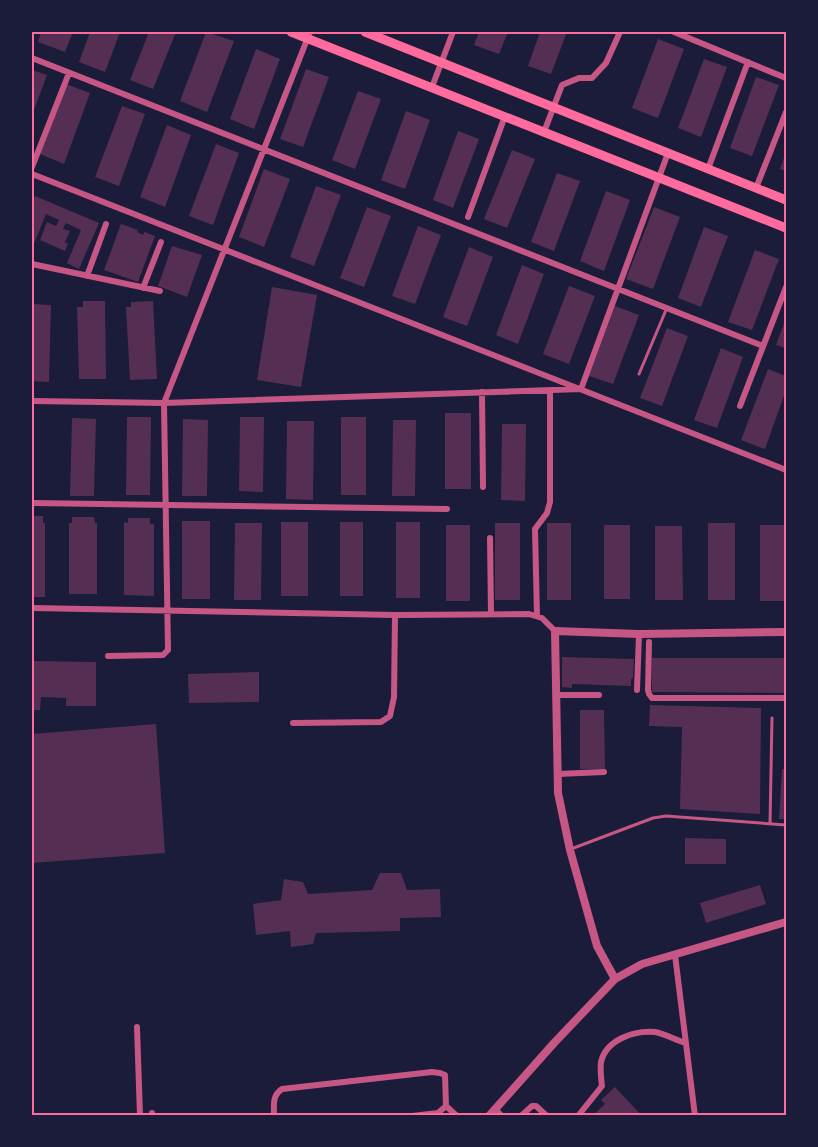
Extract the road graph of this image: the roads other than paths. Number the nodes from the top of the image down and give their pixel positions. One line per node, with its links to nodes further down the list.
1 (291, 32): 6 (main road)
2 (365, 32): 9 (main road)
3 (453, 32): 9 (street)
4 (620, 32): 13 (street)
5 (674, 32): 8 (street)
6 (308, 35): 12 (main road); 17 (street)
7 (32, 58): 10 (street)
8 (748, 62): 11 (street); 20 (street)
9 (443, 63): 12 (street); 13 (main road)
10 (69, 73): 17 (street); 19 (street)
11 (786, 78)
12 (432, 87): 15 (main road)
13 (554, 107): 16 (street); 18 (main road)
14 (786, 112): 23 (street)
15 (505, 116): 16 (main road); 25 (street)
16 (544, 132): 22 (main road)
17 (263, 149): 29 (street); 34 (street)
18 (668, 153): 20 (main road); 22 (street)
19 (32, 167)
20 (708, 169): 23 (main road)
21 (32, 174): 29 (street)
22 (660, 178): 27 (main road); 34 (street)
23 (756, 188): 24 (main road)
24 (786, 200)
25 (468, 218)
26 (106, 224): 31 (street)
27 (786, 228)
28 (161, 242): 33 (street)
29 (224, 249): 39 (street); 43 (street)
30 (32, 264): 31 (street)
31 (87, 276): 33 (street)
32 (786, 287): 37 (street)
33 (143, 288): 35 (street)
34 (618, 289): 36 (street); 39 (street)
35 (160, 291)
36 (667, 308): 37 (street); 38 (lane)
37 (763, 346): 44 (street)
38 (639, 374)
39 (581, 389): 40 (street); 45 (street)
40 (550, 390): 41 (street); 55 (street)
41 (482, 392): 43 (street); 46 (street)
42 (32, 401): 43 (street)
43 (164, 403): 48 (street)
44 (740, 406)
45 (786, 470)
46 (483, 487)
47 (32, 503): 48 (street)
48 (165, 505): 49 (street); 52 (street)
49 (447, 509)
50 (490, 538): 53 (street)
51 (32, 608): 52 (street)
52 (166, 610): 54 (street); 60 (street)
53 (491, 614): 54 (street); 55 (street)
54 (395, 615): 66 (street)
55 (537, 616): 56 (street)
56 (555, 631): 58 (street); 62 (street)
57 (786, 632): 58 (street)
58 (639, 634): 61 (street)
59 (649, 642): 64 (street)
60 (108, 656)
61 (637, 690)
62 (556, 695): 63 (street); 68 (street)
63 (599, 695)
64 (786, 698)
65 (772, 718): 69 (lane)
66 (293, 723)
67 (604, 772): 68 (street)
68 (558, 774): 71 (street)
69 (770, 825): 70 (lane); 71 (lane)
70 (786, 825)
71 (570, 849): 74 (street)
72 (786, 922): 73 (street)
73 (675, 954): 74 (street); 76 (street)
74 (615, 979): 78 (street)
75 (137, 1027): 79 (street)
76 (686, 1043): 86 (street); 87 (street)
77 (446, 1107): 80 (street); 81 (street); 82 (street)
78 (492, 1112): 83 (street)
79 (140, 1116)
80 (274, 1116)
81 (412, 1116)
82 (457, 1116)
83 (502, 1116)
84 (521, 1116): 85 (street)
85 (547, 1116)
86 (578, 1116)
87 (695, 1116)

